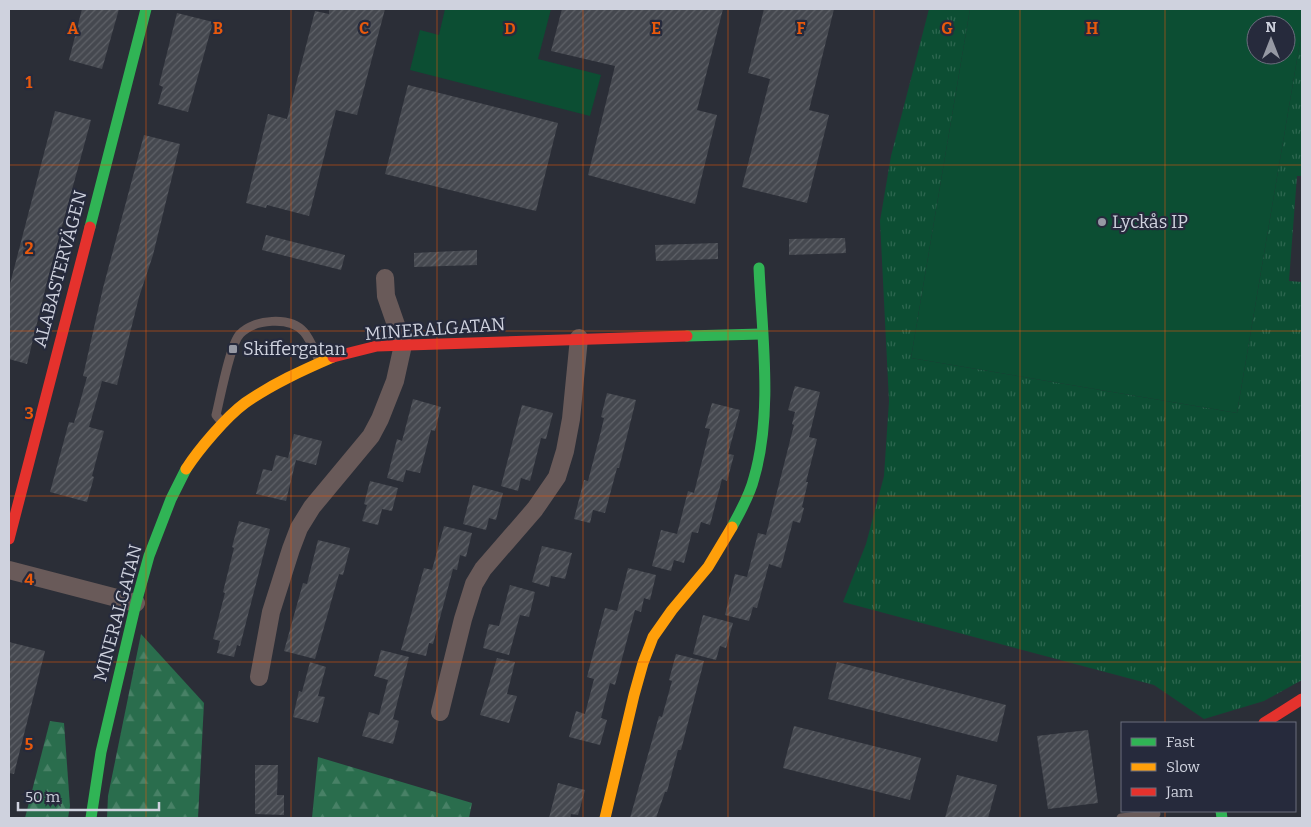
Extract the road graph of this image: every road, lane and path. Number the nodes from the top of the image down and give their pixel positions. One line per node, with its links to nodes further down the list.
1 (146, 9): 9 (street, ALABASTERVÄGEN)
2 (759, 268): 4 (street)
3 (385, 278): 6 (street)
4 (762, 334): 5 (street, MINERALGATAN); 18 (street)
5 (579, 338): 6 (street, MINERALGATAN); 14 (street)
6 (403, 346): 7 (street, MINERALGATAN); 12 (street)
7 (320, 362): 8 (street, MINERALGATAN); 8 (lane)
8 (223, 423): 11 (street, MINERALGATAN)
9 (9, 539)
10 (9, 570): 11 (street)
11 (136, 603): 17 (street, MINERALGATAN)
12 (260, 677)
13 (1302, 699): 15 (street)
14 (440, 712)
15 (1265, 722)
16 (1156, 814): 19 (lane)
17 (91, 818)
18 (604, 818)
19 (1121, 818)

